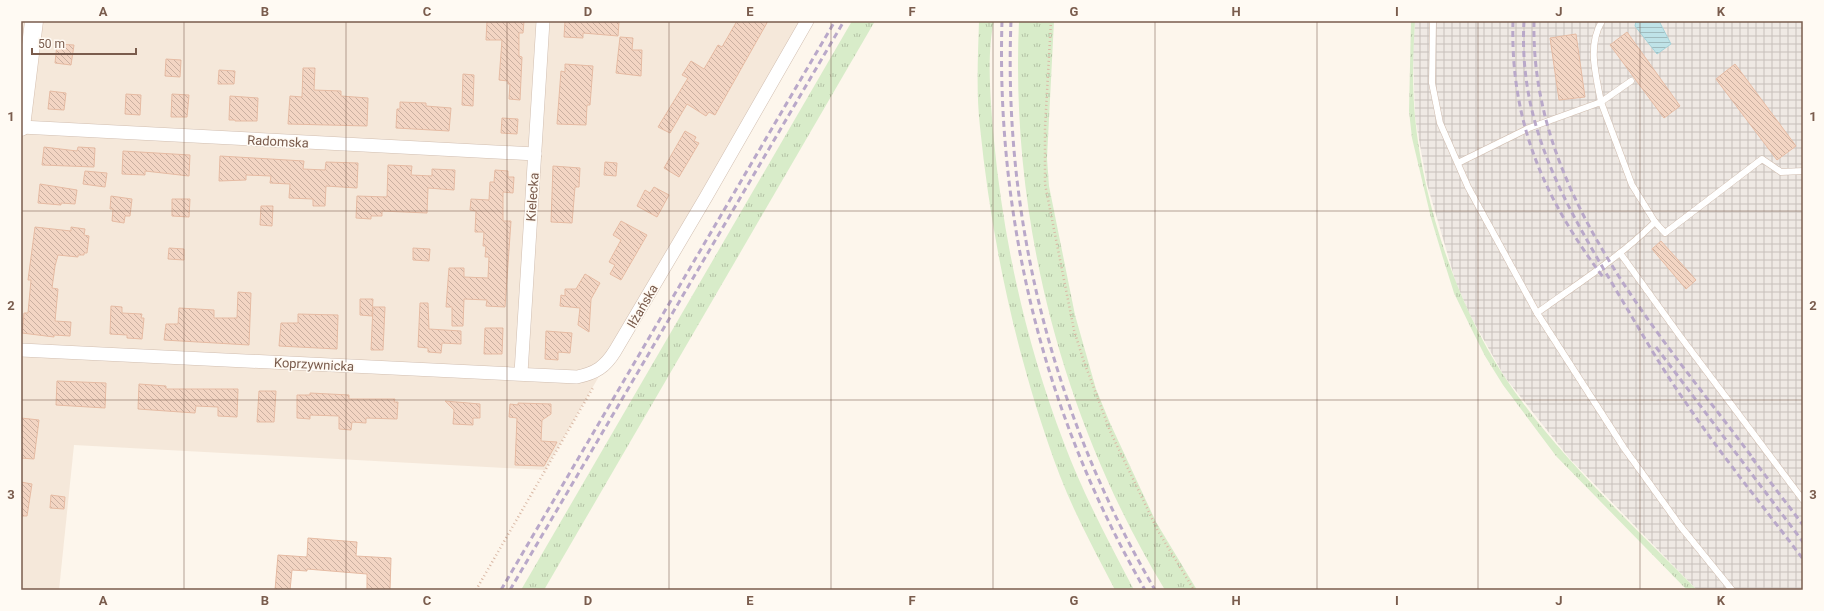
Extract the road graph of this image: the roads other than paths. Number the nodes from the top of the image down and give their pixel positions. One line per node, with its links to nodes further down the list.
1 (34, 21): 8 (street)
2 (543, 21): 9 (street, Kielecka)
3 (807, 21): 16 (street, Iłżańska)
4 (1434, 21): 10 (lane)
5 (1602, 21): 7 (lane)
6 (1631, 81): 7 (lane)
7 (1601, 102): 10 (lane); 12 (lane)
8 (21, 127): 9 (street, Radomska)
9 (535, 154): 17 (street, Kielecka)
10 (1458, 163): 14 (lane)
11 (1803, 171): 12 (lane)
12 (1655, 222): 13 (lane)
13 (1620, 253): 14 (lane); 18 (lane)
14 (1537, 313): 19 (lane)
15 (21, 350): 17 (street, Koprzywnicka)
16 (605, 366): 17 (street, Koprzywnicka)
17 (521, 373)
18 (1803, 500)
19 (1732, 590)

